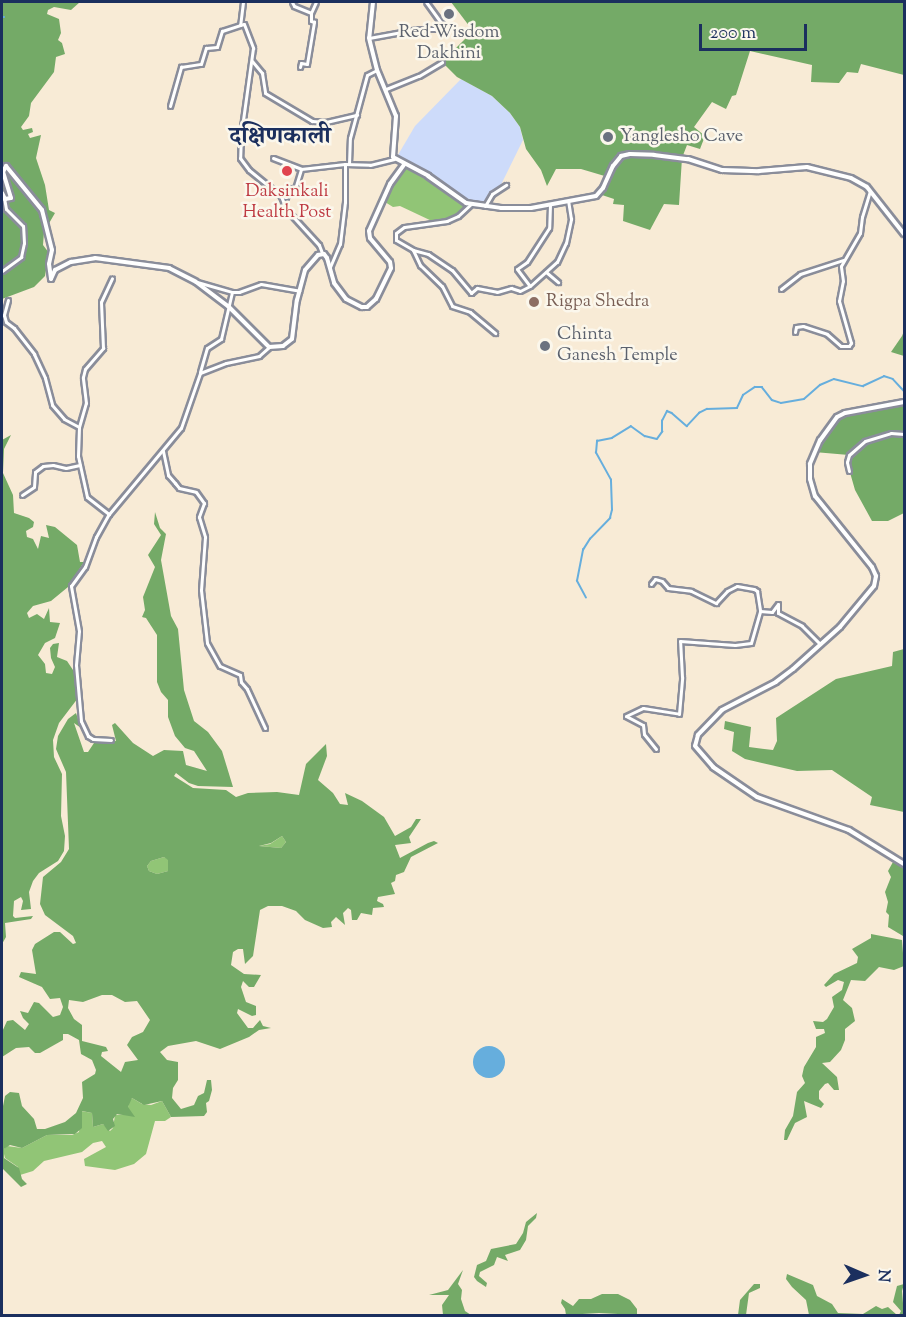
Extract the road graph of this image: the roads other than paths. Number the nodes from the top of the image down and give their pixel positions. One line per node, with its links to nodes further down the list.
1 (243, 2): 7 (street)
2 (292, 2): 6 (street)
3 (316, 2): 6 (street)
4 (373, 2): 8 (main road)
5 (426, 2): 8 (street)
6 (311, 13): 11 (street)
7 (240, 25): 9 (street); 14 (street)
8 (369, 38): 12 (main road)
9 (252, 60): 15 (street); 24 (street)
10 (442, 62): 13 (street)
11 (300, 67)
12 (377, 70): 13 (main road); 15 (street)
13 (386, 89): 17 (main road)
14 (170, 106)
15 (357, 115): 18 (street)
16 (273, 158): 20 (street)
17 (394, 159): 18 (street); 19 (main road)
18 (346, 164): 20 (street); 34 (street)
19 (404, 165): 27 (main road); 34 (main road)
20 (301, 169): 24 (street)
21 (506, 185): 29 (street)
22 (870, 191): 26 (main road); 30 (main road); 33 (street)
23 (2, 193): 25 (main road)
24 (281, 196): 32 (street)
25 (4, 198): 35 (street); 38 (main road)
26 (568, 201): 28 (main road); 36 (street)
27 (471, 204): 29 (main road); 31 (street)
28 (550, 205): 29 (main road); 40 (street)
29 (485, 206)
30 (904, 234)
31 (413, 250): 40 (street); 47 (street)
32 (322, 253): 34 (main road); 42 (main road)
33 (843, 260): 41 (street); 46 (street)
34 (330, 267)
35 (2, 272)
36 (546, 272): 39 (street); 40 (street)
37 (112, 278): 51 (street)
38 (196, 282): 43 (street); 45 (main road)
39 (558, 282)
40 (530, 286)
41 (782, 289)
42 (299, 291): 43 (street); 48 (main road)
43 (232, 292): 45 (street)
44 (8, 300): 51 (street)
45 (228, 306): 48 (main road); 49 (street)
46 (795, 332)
47 (495, 333)
48 (269, 347): 49 (street)
49 (200, 373): 53 (street)
50 (904, 402): 60 (main road)
51 (79, 427): 54 (street)
52 (904, 434): 55 (street)
53 (163, 451): 57 (street); 61 (street)
54 (81, 465): 56 (street); 57 (street)
55 (849, 471)
56 (22, 495)
57 (109, 514): 62 (street)
58 (651, 584): 59 (street)
59 (760, 610): 60 (street); 63 (street)
60 (820, 644): 64 (main road)
61 (265, 728)
62 (111, 740)
63 (656, 749)
64 (904, 864)

